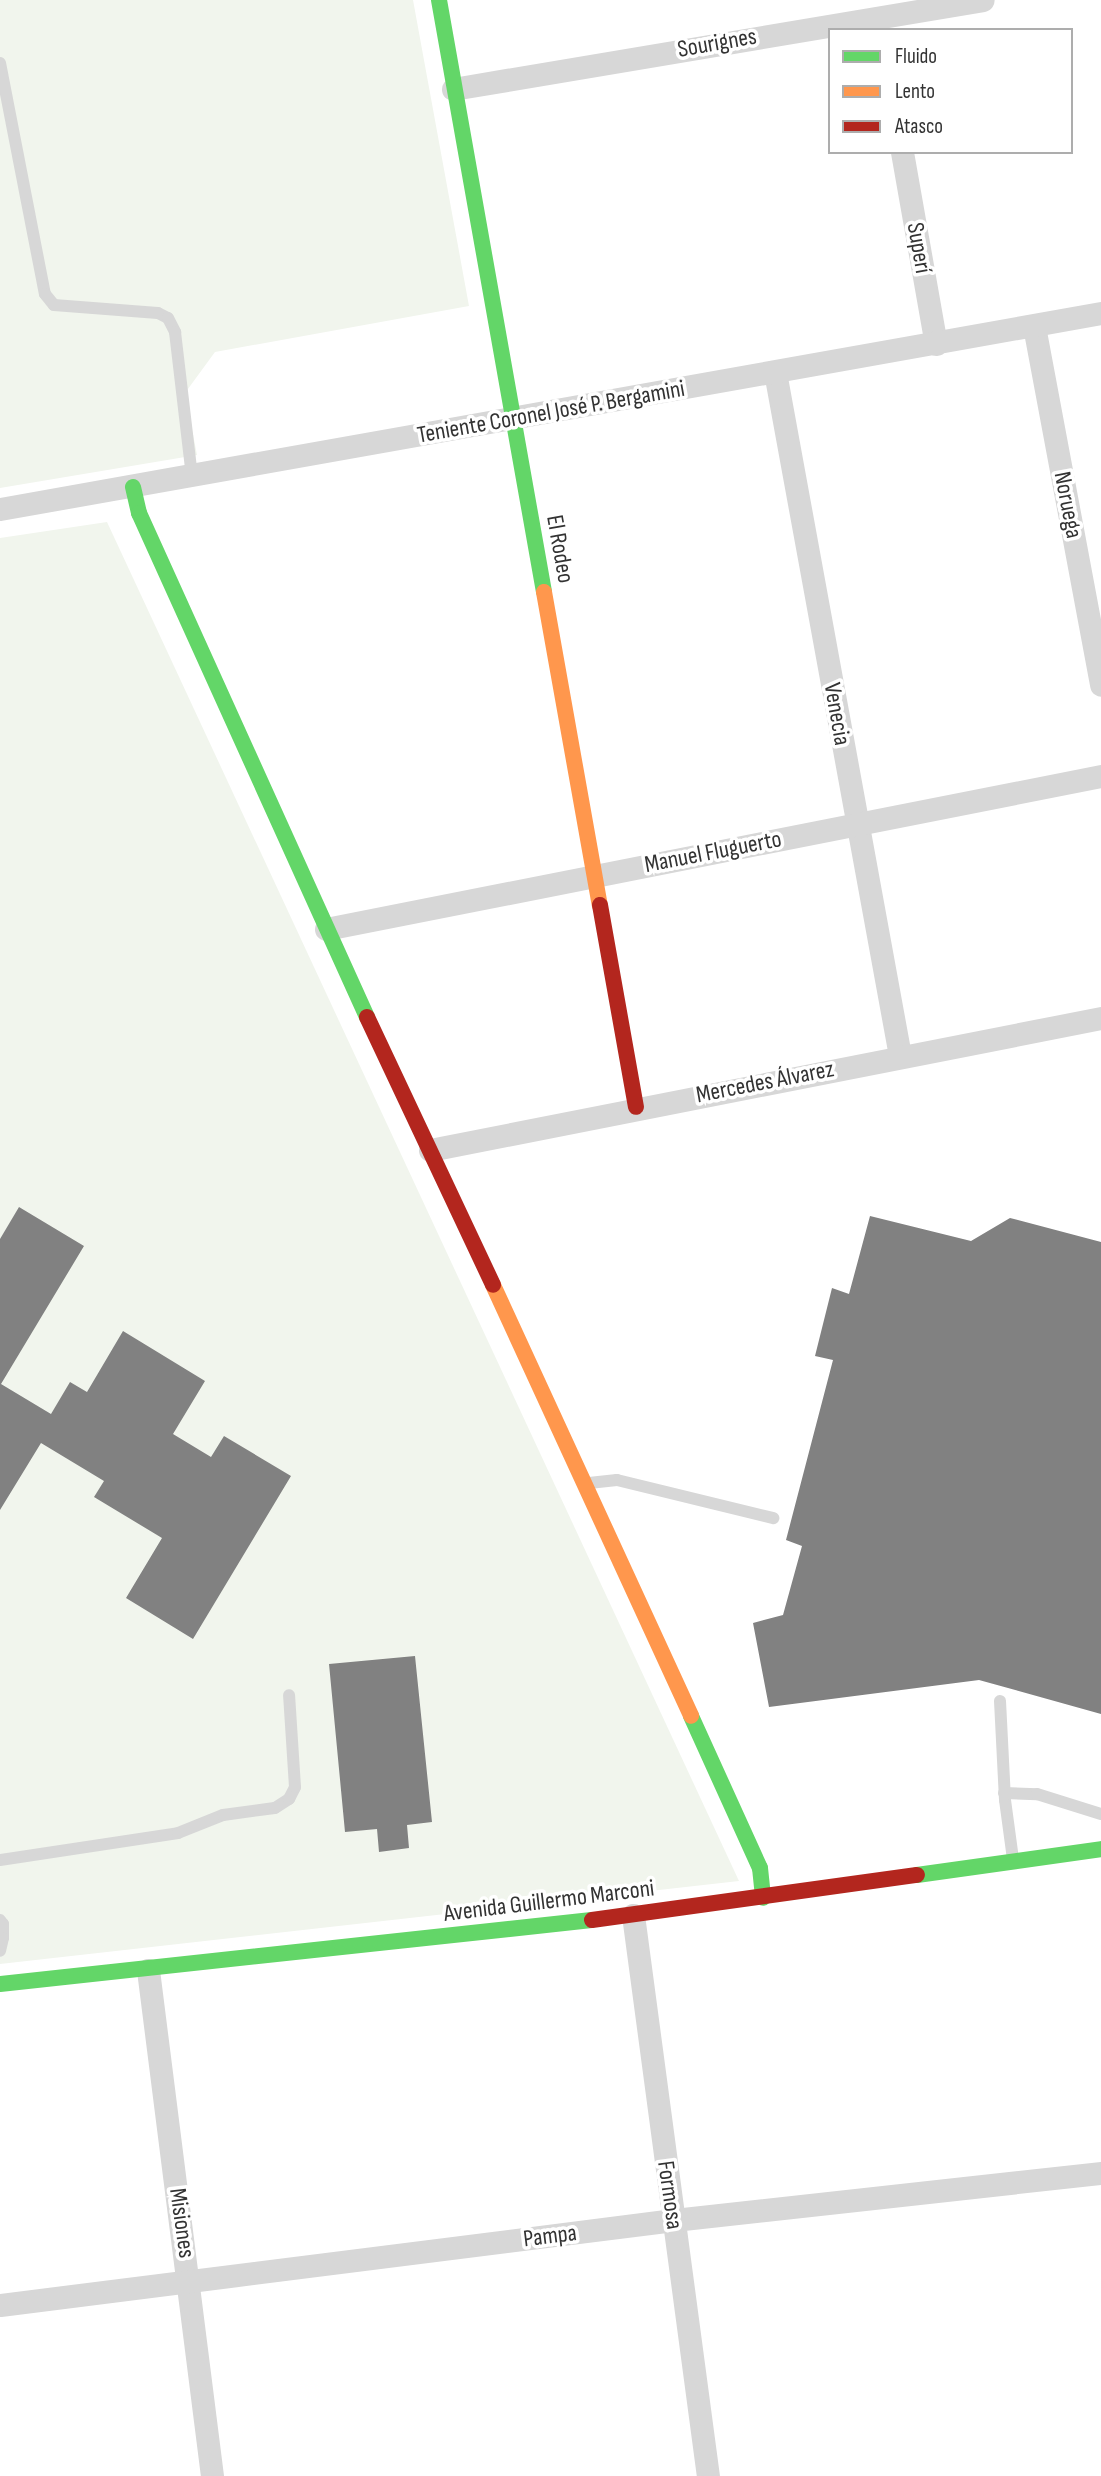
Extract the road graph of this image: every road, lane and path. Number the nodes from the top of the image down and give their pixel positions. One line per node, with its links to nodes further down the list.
1 (439, 0): 5 (street, El Rodeo)
2 (982, 0): 3 (street, Sourignes)
3 (878, 15): 5 (street, Sourignes)
4 (0, 63): 12 (lane)
5 (453, 89): 11 (street, El Rodeo)
6 (902, 154): 9 (street, Superí)
7 (1101, 313): 8 (street, Teniente Coronel José P. Bergamini)
8 (1034, 326): 9 (street, Teniente Coronel José P. Bergamini); 15 (street, Noruega)
9 (936, 344): 10 (street, Teniente Coronel José P. Bergamini)
10 (775, 372): 11 (street, Teniente Coronel José P. Bergamini); 17 (street, Venecia)
11 (514, 419): 12 (street, Teniente Coronel José P. Bergamini); 18 (street, El Rodeo)
12 (192, 476): 13 (street, Teniente Coronel José P. Bergamini)
13 (132, 487): 14 (street, Teniente Coronel José P. Bergamini); 19 (street)
14 (0, 509)
15 (1101, 684)
16 (1101, 776): 17 (street, Manuel Fluguerto)
17 (856, 824): 18 (street, Manuel Fluguerto); 21 (street, Venecia)
18 (594, 875): 19 (street, Manuel Fluguerto); 22 (street, El Rodeo)
19 (326, 929): 23 (street)
20 (1101, 1018): 21 (street, Mercedes Álvarez)
21 (900, 1056): 22 (street, Mercedes Álvarez)
22 (636, 1107): 23 (street, Mercedes Álvarez)
23 (430, 1150): 24 (street)
24 (586, 1483): 25 (lane); 33 (street)
25 (773, 1518)
26 (289, 1695): 31 (lane)
27 (1000, 1701): 28 (lane)
28 (1004, 1793): 29 (lane); 32 (lane)
29 (1101, 1814)
30 (1101, 1849): 32 (street, Avenida Guillermo Marconi)
31 (0, 1860)
32 (1013, 1863): 33 (street, Avenida Guillermo Marconi)
33 (763, 1898): 34 (street, Avenida Guillermo Marconi)
34 (633, 1914): 37 (street, Avenida Guillermo Marconi); 40 (street, Formosa)
35 (0, 1920): 36 (lane)
36 (0, 1951)
37 (148, 1970): 38 (street, Avenida Guillermo Marconi); 41 (street, Misiones)
38 (0, 1984)
39 (1101, 2174): 40 (street, Pampa)
40 (674, 2220): 41 (street, Pampa); 44 (street, Formosa)
41 (190, 2281): 42 (street, Pampa); 43 (street, Misiones)
42 (0, 2305)
43 (212, 2476)
44 (708, 2476)

